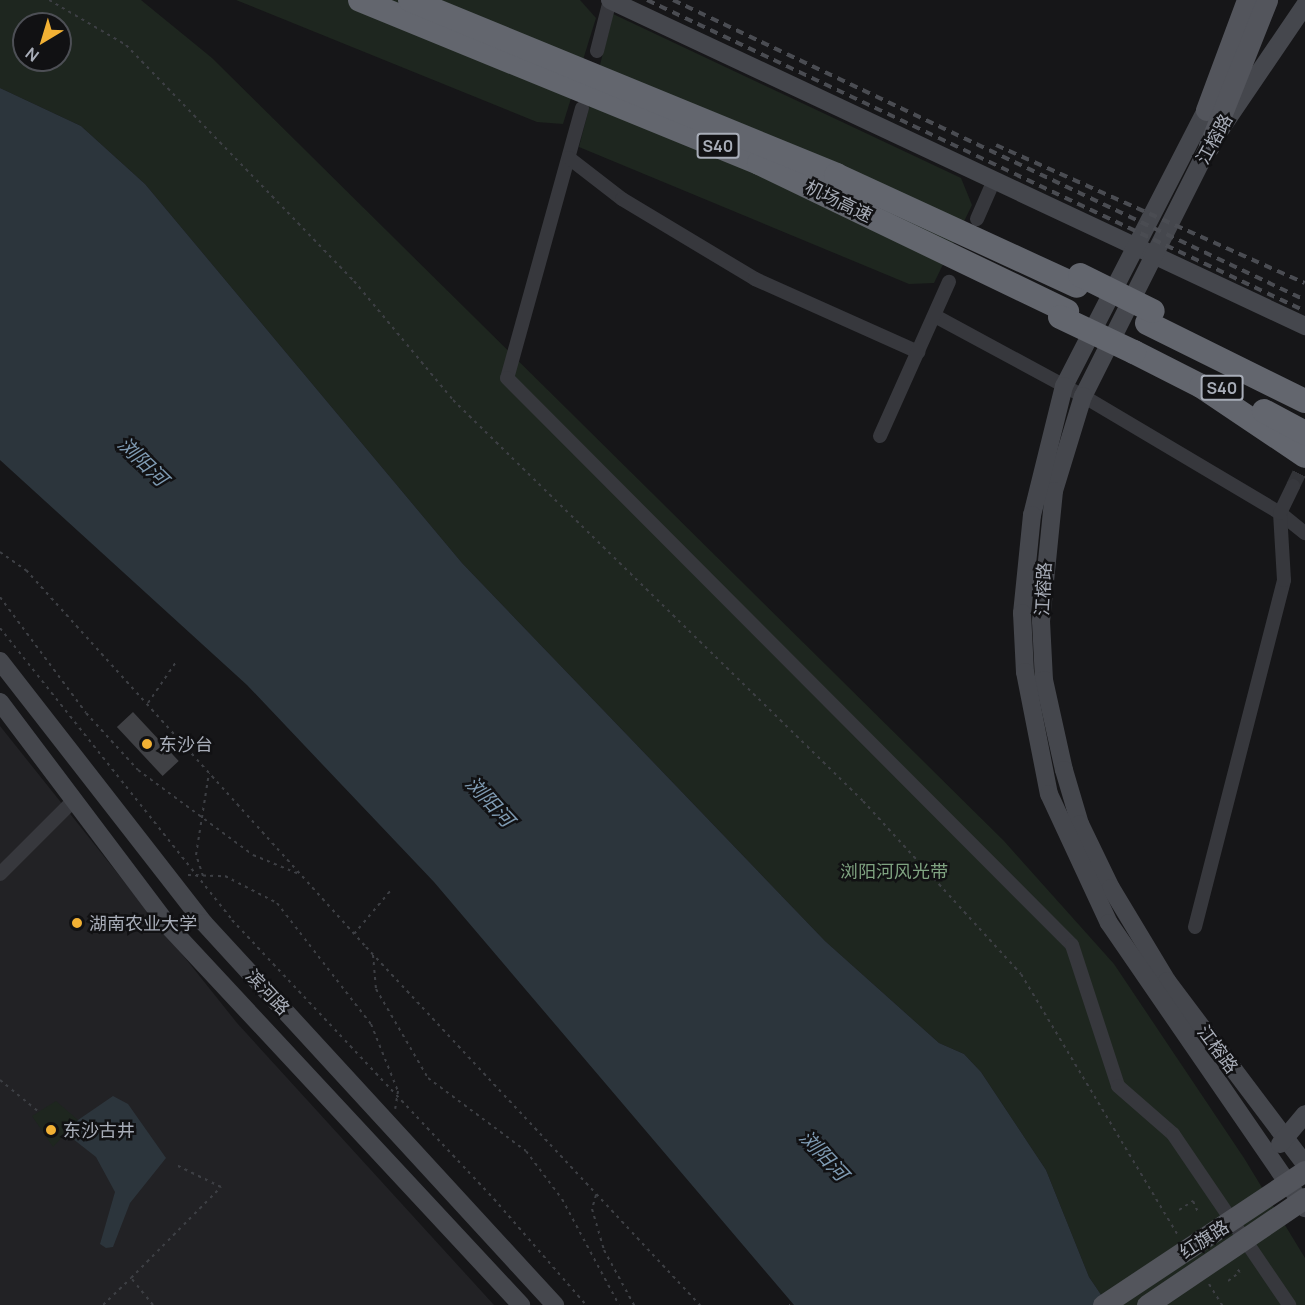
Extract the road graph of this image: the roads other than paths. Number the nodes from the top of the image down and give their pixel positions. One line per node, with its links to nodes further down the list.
1 (360, 0): 19 (highway, 机场高速 / S40)
2 (410, 0): 19 (highway, 机场高速 / S40)
3 (610, 0): 7 (street); 12 (main road)
4 (1247, 0): 9 (main road)
5 (1267, 0): 10 (main road)
6 (1305, 5): 10 (main road, 江榕路)
7 (597, 51)
8 (582, 108): 11 (street)
9 (1206, 110): 14 (main road, 江榕路)
10 (1209, 146): 15 (main road, 江榕路)
11 (569, 158): 20 (street); 47 (street)
12 (994, 180): 13 (street); 14 (main road)
13 (977, 219)
14 (1134, 246): 15 (main road); 21 (main road, 江榕路)
15 (1153, 255): 18 (main road); 23 (main road, 江榕路)
16 (949, 282): 17 (street)
17 (935, 315): 20 (street); 21 (street)
18 (1305, 326)
19 (1143, 332): 22 (highway); 24 (highway, 机场高速 / S40); 25 (highway, 机场高速 / S40); 27 (highway)
20 (918, 352): 26 (street)
21 (1064, 386): 23 (street); 38 (main road, 江榕路)
22 (1305, 389)
23 (1083, 396): 29 (street); 37 (main road, 江榕路)
24 (1305, 401)
25 (1305, 433)
26 (880, 436)
27 (1305, 456)
28 (1293, 486): 29 (street)
29 (1280, 513): 30 (street); 35 (street)
30 (1305, 533)
31 (0, 661): 44 (main road, 滨河路)
32 (0, 702): 33 (main road, 滨河路)
33 (74, 800): 34 (street); 43 (main road, 滨河路)
34 (0, 874)
35 (1195, 927)
36 (1305, 1114): 37 (main road)
37 (1284, 1133): 38 (main road); 39 (main road, 江榕路)
38 (1273, 1159): 42 (main road, 江榕路)
39 (1305, 1164)
40 (1305, 1171): 45 (main road, 红旗路, bridge)
41 (1305, 1198): 46 (main road, 红旗路, bridge)
42 (1305, 1208)
43 (521, 1305)
44 (555, 1305)
45 (1103, 1305)
46 (1147, 1305)
47 (1289, 1305)

